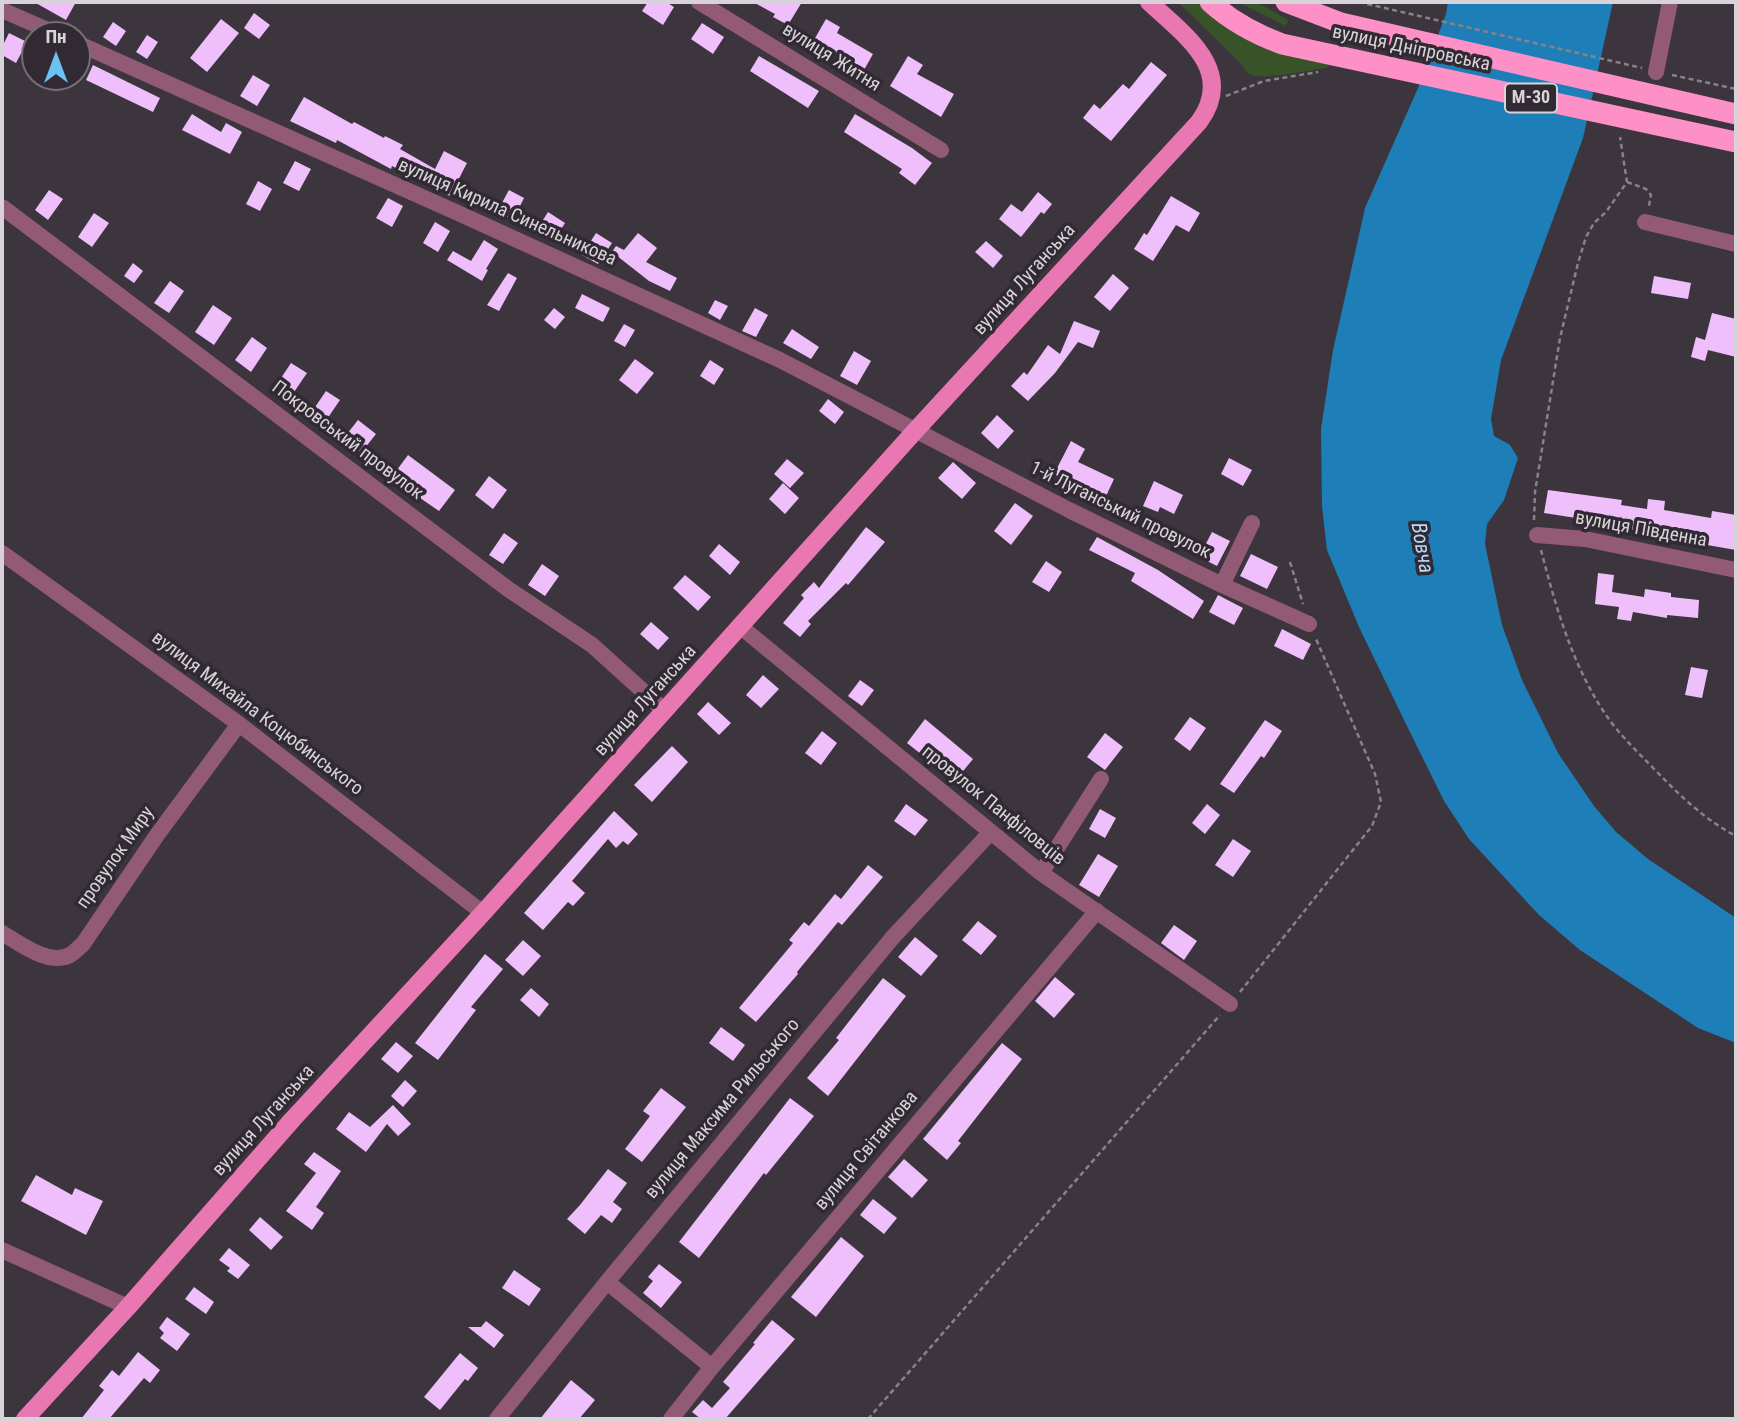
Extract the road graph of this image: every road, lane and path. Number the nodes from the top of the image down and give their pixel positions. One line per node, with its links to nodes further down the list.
1 (699, 2): 17 (street, вулиця Житня)
2 (1149, 2): 13 (main road)
3 (1210, 2): 10 (highway, вулиця Дніпровська / М-30)
4 (1286, 2): 14 (highway, вулиця Дніпровська / М-30)
5 (1359, 2): 11 (path)
6 (1670, 2): 11 (street)
7 (2, 10): 8 (street)
8 (27, 21)
9 (91, 49): 22 (street, вулиця Кирила Синельникова)
10 (1338, 57): 13 (path); 16 (highway, вулиця Дніпровська / М-30)
11 (1656, 72): 12 (path)
12 (1736, 89)
13 (1208, 107): 22 (main road, вулиця Луганська)
14 (1736, 114)
15 (1620, 135): 18 (path)
16 (1733, 142)
17 (941, 150)
18 (1627, 182): 20 (path); 24 (path)
19 (2, 207): 31 (street, Покровський провулок)
20 (1645, 222): 21 (street)
21 (1736, 244)
22 (915, 431): 28 (street, 1-й Луганський провулок); 30 (main road, вулиця Луганська)
23 (1252, 523): 28 (street)
24 (1537, 535): 27 (street, вулиця Південна); 35 (path)
25 (2, 553): 32 (street, вулиця Михайла Коцюбинського)
26 (1290, 562): 29 (path)
27 (1736, 570)
28 (1222, 585): 29 (street, 1-й Луганський провулок)
29 (1309, 624): 40 (path)
30 (741, 627): 31 (main road, вулиця Луганська); 34 (street, провулок Панфіловців)
31 (665, 711): 38 (main road, вулиця Луганська)
32 (239, 724): 38 (street, вулиця Михайла Коцюбинського); 39 (street, провулок Миру)
33 (1101, 779): 36 (street)
34 (990, 833): 36 (street, провулок Панфіловців); 42 (street, вулиця Максима Рильського)
35 (1736, 836)
36 (1041, 873): 37 (street, провулок Панфіловців)
37 (1097, 911): 40 (street, провулок Панфіловців); 44 (street, вулиця Світанкова)
38 (483, 913): 43 (main road, вулиця Луганська)
39 (2, 933)
40 (1230, 1004): 48 (path)
41 (2, 1250): 43 (street)
42 (607, 1282): 44 (street); 46 (street, вулиця Максима Рильського)
43 (128, 1307): 45 (main road, вулиця Луганська)
44 (712, 1367): 47 (street, вулиця Світанкова)
45 (25, 1419)
46 (497, 1419)
47 (671, 1419)
48 (868, 1419)

